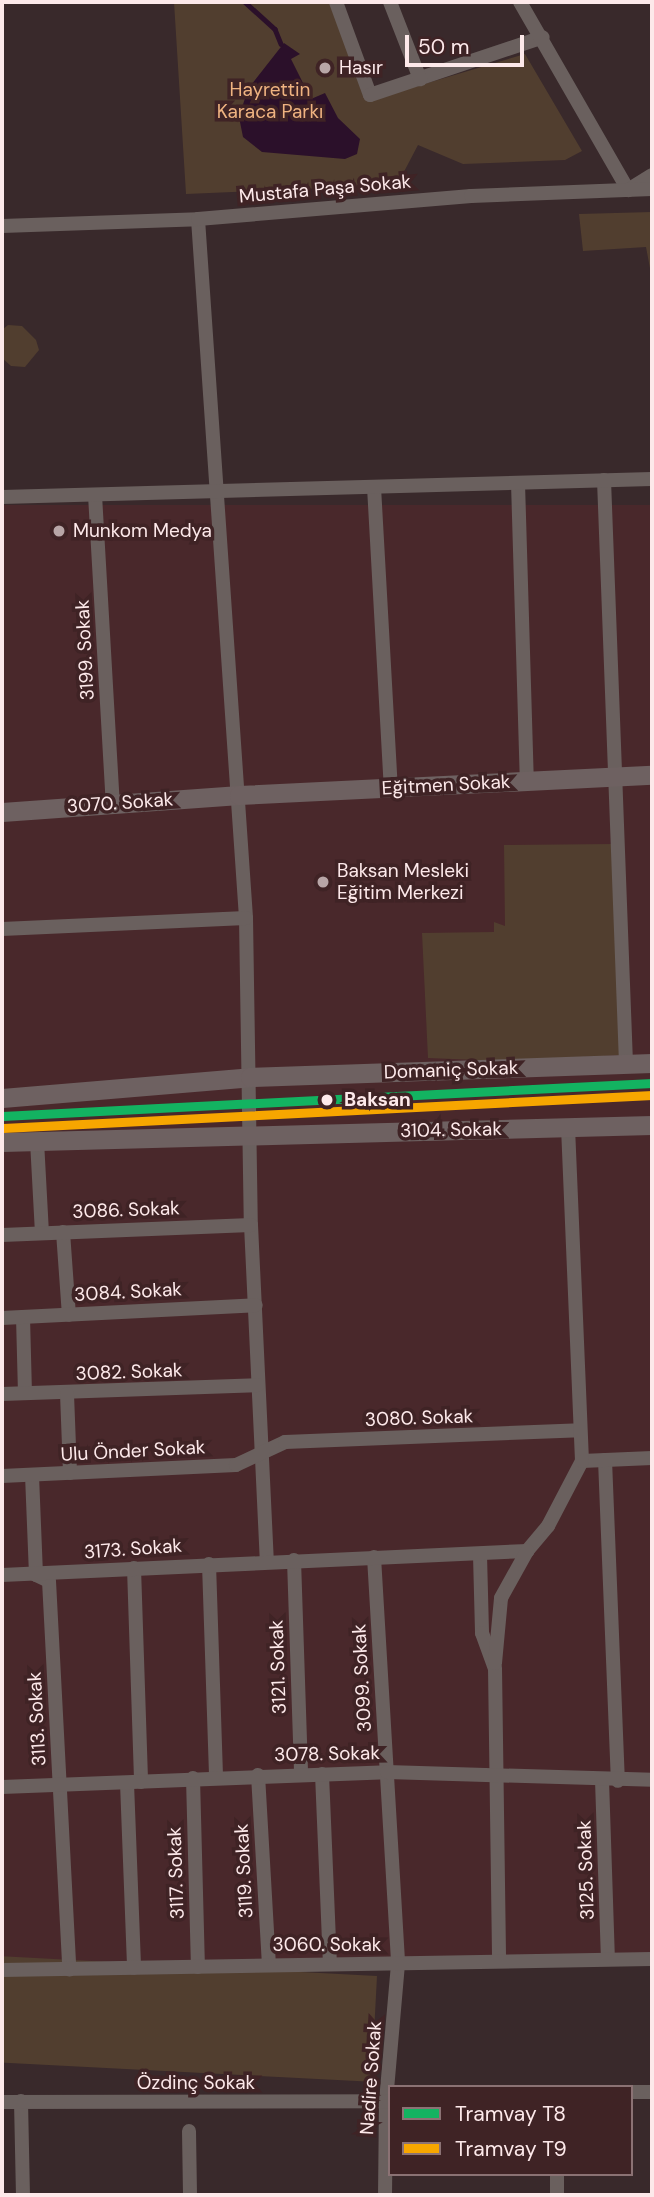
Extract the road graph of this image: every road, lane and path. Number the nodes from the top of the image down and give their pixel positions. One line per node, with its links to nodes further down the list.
1 (336, 2): 5 (street)
2 (390, 2): 5 (street)
3 (520, 2): 4 (street)
4 (542, 37): 5 (street); 8 (street)
5 (420, 79)
6 (652, 175): 8 (street)
7 (652, 189): 8 (street, Mustafa Paşa Sokak)
8 (628, 190): 9 (street, Mustafa Paşa Sokak)
9 (198, 219): 10 (street, Mustafa Paşa Sokak); 15 (street)
10 (2, 226)
11 (652, 479): 12 (street)
12 (604, 481): 13 (street); 19 (street)
13 (518, 483): 14 (street); 20 (street)
14 (374, 487): 15 (street); 21 (street)
15 (218, 491): 16 (street); 22 (street)
16 (95, 495): 17 (street); 23 (street, 3199. Sokak)
17 (2, 497)
18 (652, 775): 19 (street, Eğitmen Sokak)
19 (613, 777): 20 (street, Eğitmen Sokak); 28 (street)
20 (527, 781): 21 (street, Eğitmen Sokak)
21 (391, 788): 22 (street, Eğitmen Sokak)
22 (239, 795): 23 (street, 3070. Sokak); 25 (street)
23 (113, 804): 24 (street, 3070. Sokak)
24 (2, 812)
25 (246, 918): 26 (street); 29 (street)
26 (2, 929)
27 (652, 1063): 28 (street, Domaniç Sokak)
28 (626, 1064): 29 (street, Domaniç Sokak)
29 (250, 1077): 30 (street, Domaniç Sokak); 33 (street)
30 (2, 1098)
31 (652, 1125): 32 (street, 3104. Sokak)
32 (568, 1128): 33 (street, 3104. Sokak); 48 (street)
33 (250, 1133): 34 (street, 3104. Sokak); 36 (street)
34 (37, 1141): 35 (street, 3104. Sokak); 38 (street)
35 (2, 1142)
36 (251, 1225): 37 (street, 3086. Sokak); 40 (street)
37 (63, 1232): 38 (street, 3086. Sokak); 41 (street)
38 (42, 1233): 39 (street, 3086. Sokak)
39 (2, 1235)
40 (256, 1305): 41 (street, 3084. Sokak); 44 (street)
41 (69, 1315): 42 (street, 3084. Sokak)
42 (23, 1317): 43 (street, 3084. Sokak); 45 (street)
43 (2, 1318)
44 (258, 1384): 47 (street, 3082. Sokak); 49 (street)
45 (25, 1392): 46 (street, 3082. Sokak); 47 (street, 3082. Sokak)
46 (2, 1394)
47 (67, 1394): 53 (street)
48 (580, 1430): 49 (street, 3080. Sokak); 52 (street)
49 (262, 1451): 53 (street, Ulu Önder Sokak); 60 (street)
50 (652, 1458): 51 (street)
51 (605, 1460): 52 (street); 75 (street)
52 (582, 1461): 56 (street)
53 (70, 1473): 54 (street, Ulu Önder Sokak)
54 (32, 1475): 55 (street, Ulu Önder Sokak); 63 (street, 3113. Sokak)
55 (2, 1476)
56 (527, 1550): 57 (street, 3173. Sokak); 65 (street)
57 (480, 1555): 58 (street, 3173. Sokak); 65 (street)
58 (374, 1557): 59 (street, 3173. Sokak); 66 (street, 3099. Sokak)
59 (293, 1560): 60 (street, 3173. Sokak); 68 (street, 3121. Sokak)
60 (267, 1561): 61 (street, 3173. Sokak)
61 (209, 1564): 62 (street, 3173. Sokak); 71 (street)
62 (134, 1568): 63 (street, 3173. Sokak); 76 (street)
63 (36, 1575): 64 (street, 3173. Sokak); 77 (street, 3113. Sokak)
64 (2, 1576)
65 (495, 1668): 67 (street)
66 (387, 1772): 67 (street, 3078. Sokak); 69 (street, 3078. Sokak); 84 (street, 3099. Sokak)
67 (499, 1773): 73 (street, 3078. Sokak); 80 (street)
68 (301, 1774): 69 (street, 3078. Sokak); 70 (street, 3078. Sokak)
69 (322, 1774): 83 (street)
70 (258, 1775): 71 (street, 3078. Sokak); 82 (street, 3119. Sokak)
71 (216, 1777): 72 (street, 3078. Sokak)
72 (192, 1779): 76 (street, 3078. Sokak); 85 (street, 3117. Sokak)
73 (602, 1780): 75 (street, 3078. Sokak); 79 (street, 3125. Sokak)
74 (652, 1780): 75 (street, 3078. Sokak)
75 (618, 1781)
76 (134, 1782): 77 (street, 3078. Sokak); 86 (street)
77 (60, 1786): 78 (street, 3078. Sokak); 87 (street, 3113. Sokak)
78 (2, 1787)
79 (608, 1958): 80 (street, 3060. Sokak); 81 (street, 3060. Sokak)
80 (499, 1959): 84 (street, 3060. Sokak)
81 (652, 1959)
82 (269, 1964): 83 (street, 3060. Sokak); 85 (street, 3060. Sokak)
83 (330, 1964): 84 (street, 3060. Sokak)
84 (398, 1964): 89 (street, Nadire Sokak)
85 (198, 1967): 86 (street, 3060. Sokak)
86 (134, 1968): 87 (street, 3060. Sokak)
87 (69, 1969): 88 (street, 3060. Sokak)
88 (2, 1970)
89 (389, 2085)
90 (633, 2092): 91 (street)
91 (652, 2092)
92 (21, 2101): 93 (street, Özdinç Sokak); 94 (street, Özdinç Sokak); 97 (street)
93 (388, 2101): 99 (street, Nadire Sokak)
94 (2, 2102)
95 (189, 2131): 98 (street)
96 (557, 2176): 100 (street)
97 (23, 2195)
98 (190, 2195)
99 (385, 2195)
100 (557, 2195)

